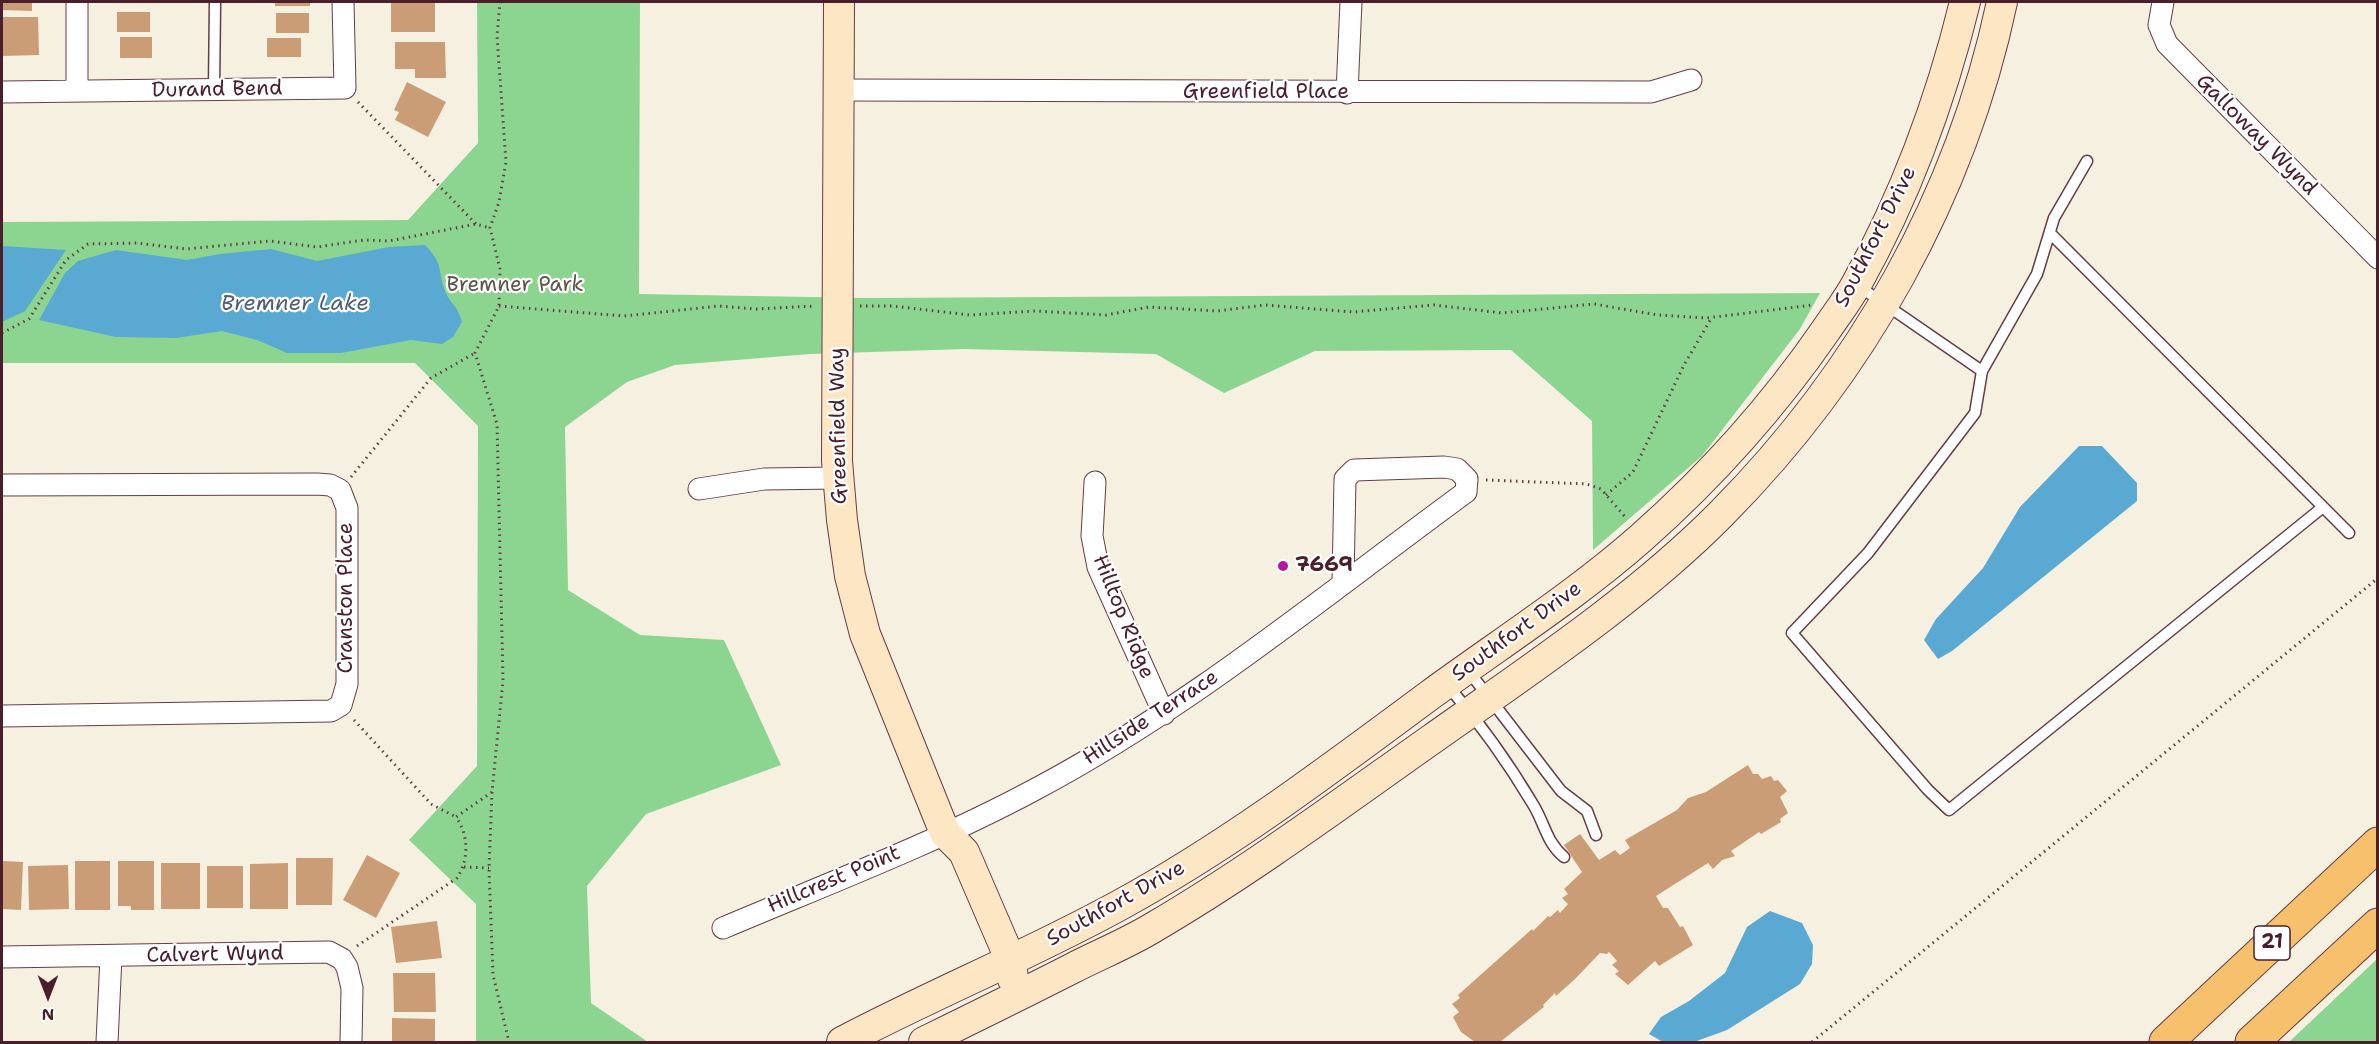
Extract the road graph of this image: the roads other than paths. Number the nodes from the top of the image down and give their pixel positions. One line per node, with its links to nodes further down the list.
1 (77, 2): 13 (street)
2 (215, 2): 10 (lane)
3 (344, 2): 10 (street, Durand Bend)
4 (839, 2): 11 (main road, Greenfield Way)
5 (1351, 2): 14 (street)
6 (1965, 2): 18 (main road, Southfort Drive)
7 (2002, 2): 19 (main road, Southfort Drive)
8 (2163, 2): 17 (street, Galloway Wynd)
9 (1691, 80): 14 (street, Greenfield Place)
10 (214, 90): 13 (street, Durand Bend)
11 (839, 90): 14 (street, Greenfield Place); 21 (main road, Greenfield Way)
12 (2, 92): 13 (street, Durand Bend)
13 (77, 92)
14 (1347, 93)
15 (2087, 161): 16 (lane)
16 (2051, 234): 20 (lane); 25 (lane)
17 (2378, 258)
18 (1857, 285): 19 (lane); 28 (main road, Southfort Drive)
19 (1887, 303): 20 (lane); 29 (main road, Southfort Drive)
20 (1982, 371): 25 (lane)
21 (838, 478): 24 (street); 32 (main road, Greenfield Way)
22 (1095, 482): 30 (street, Hilltop Ridge)
23 (2, 485): 31 (street, Cranston Place)
24 (699, 489)
25 (2323, 507): 26 (lane)
26 (2349, 533)
27 (1343, 582): 27 (street, Hillside Terrace); 30 (street, Hillside Terrace)
28 (1456, 676): 29 (lane); 29 (lane); 40 (main road, Southfort Drive)
29 (1480, 705): 33 (lane); 35 (lane); 41 (main road, Southfort Drive)
30 (1164, 714): 32 (street, Hillside Terrace)
31 (2, 716)
32 (945, 833): 37 (street, Hillcrest Point); 40 (main road, Greenfield Way)
33 (1596, 835)
34 (2378, 844): 46 (main road, 21)
35 (1564, 857)
36 (2378, 925): 47 (main road)
37 (723, 928)
38 (2, 957): 39 (street, Calvert Wynd)
39 (111, 957): 42 (street); 43 (street, Calvert Wynd)
40 (1001, 964): 41 (main road, Greenfield Way); 44 (main road, Southfort Drive)
41 (1014, 997): 45 (main road, Southfort Drive)
42 (107, 1042)
43 (351, 1042)
44 (842, 1042)
45 (924, 1042)
46 (2166, 1042)
47 (2252, 1042)

